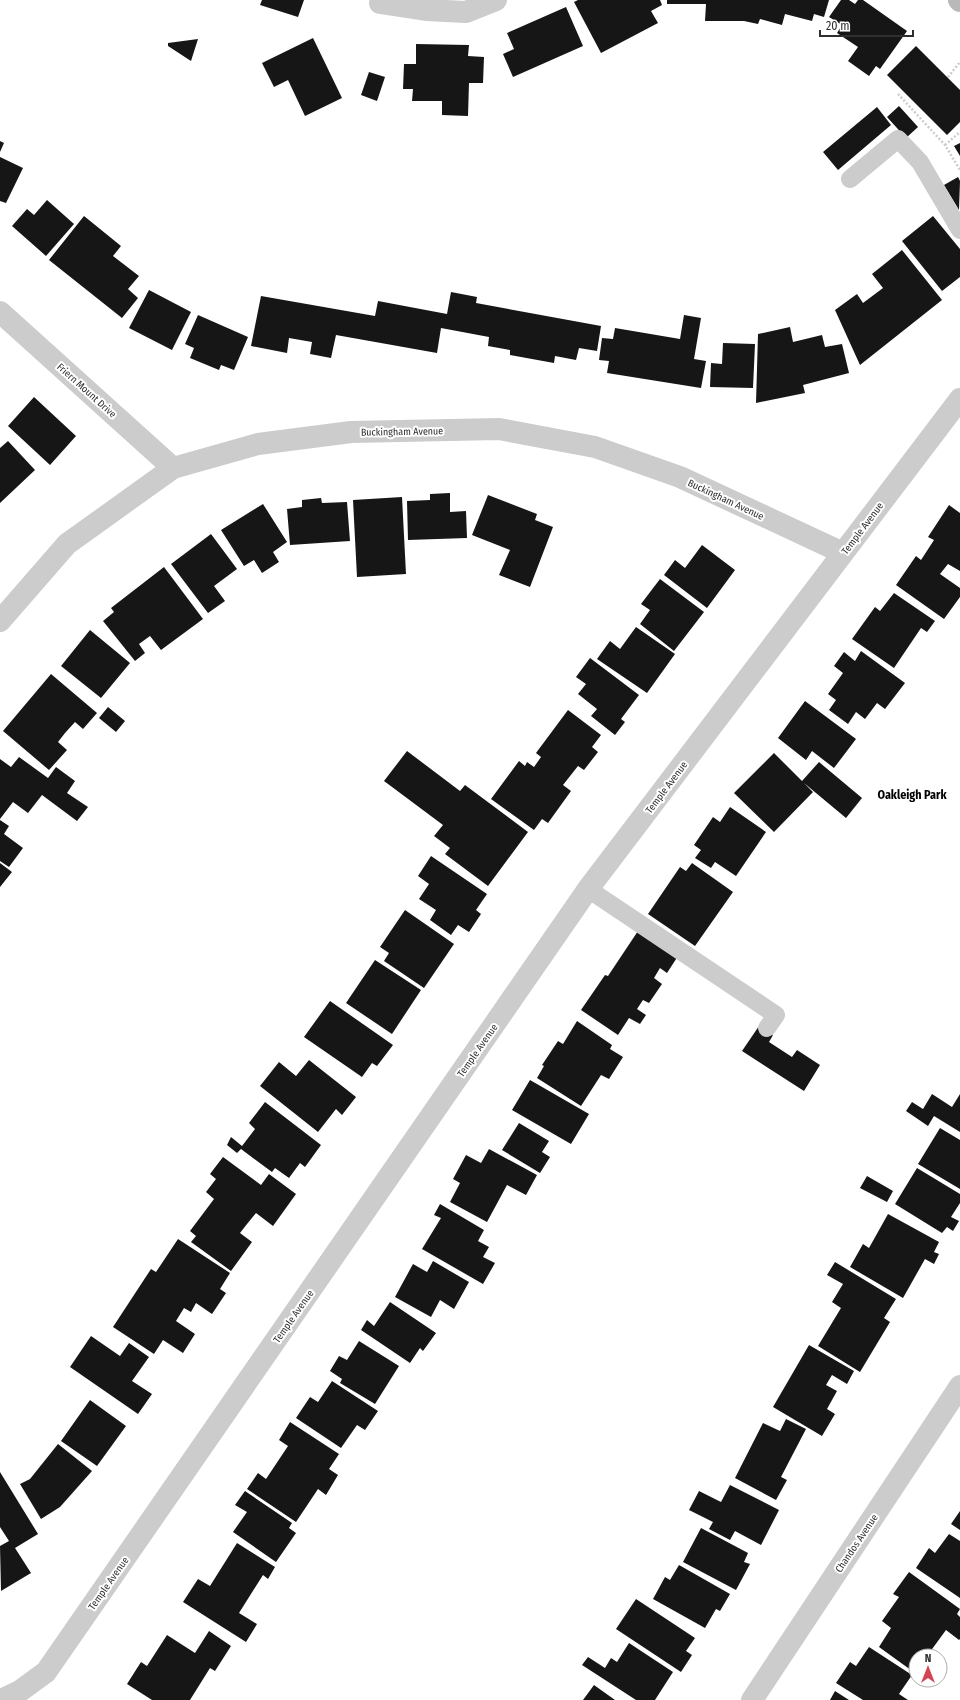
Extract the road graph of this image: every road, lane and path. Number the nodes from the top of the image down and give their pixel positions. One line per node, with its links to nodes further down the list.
1 (496, 0): 2 (street)
2 (380, 3)
3 (960, 62): 4 (path)
4 (948, 77)
5 (898, 94): 7 (path)
6 (960, 132): 7 (path)
7 (945, 145): 8 (path)
8 (960, 170)
9 (850, 179): 10 (lane)
10 (960, 230)
11 (0, 312): 13 (street, Friern Mount Drive)
12 (960, 399): 14 (street, Temple Avenue)
13 (173, 468): 14 (street, Buckingham Avenue); 15 (street, Buckingham Avenue)
14 (843, 553): 16 (street, Temple Avenue)
15 (0, 621)
16 (588, 889): 17 (lane); 19 (street, Temple Avenue)
17 (767, 1028)
18 (960, 1386): 20 (street, Chandos Avenue)
19 (1, 1700)
20 (752, 1700)

